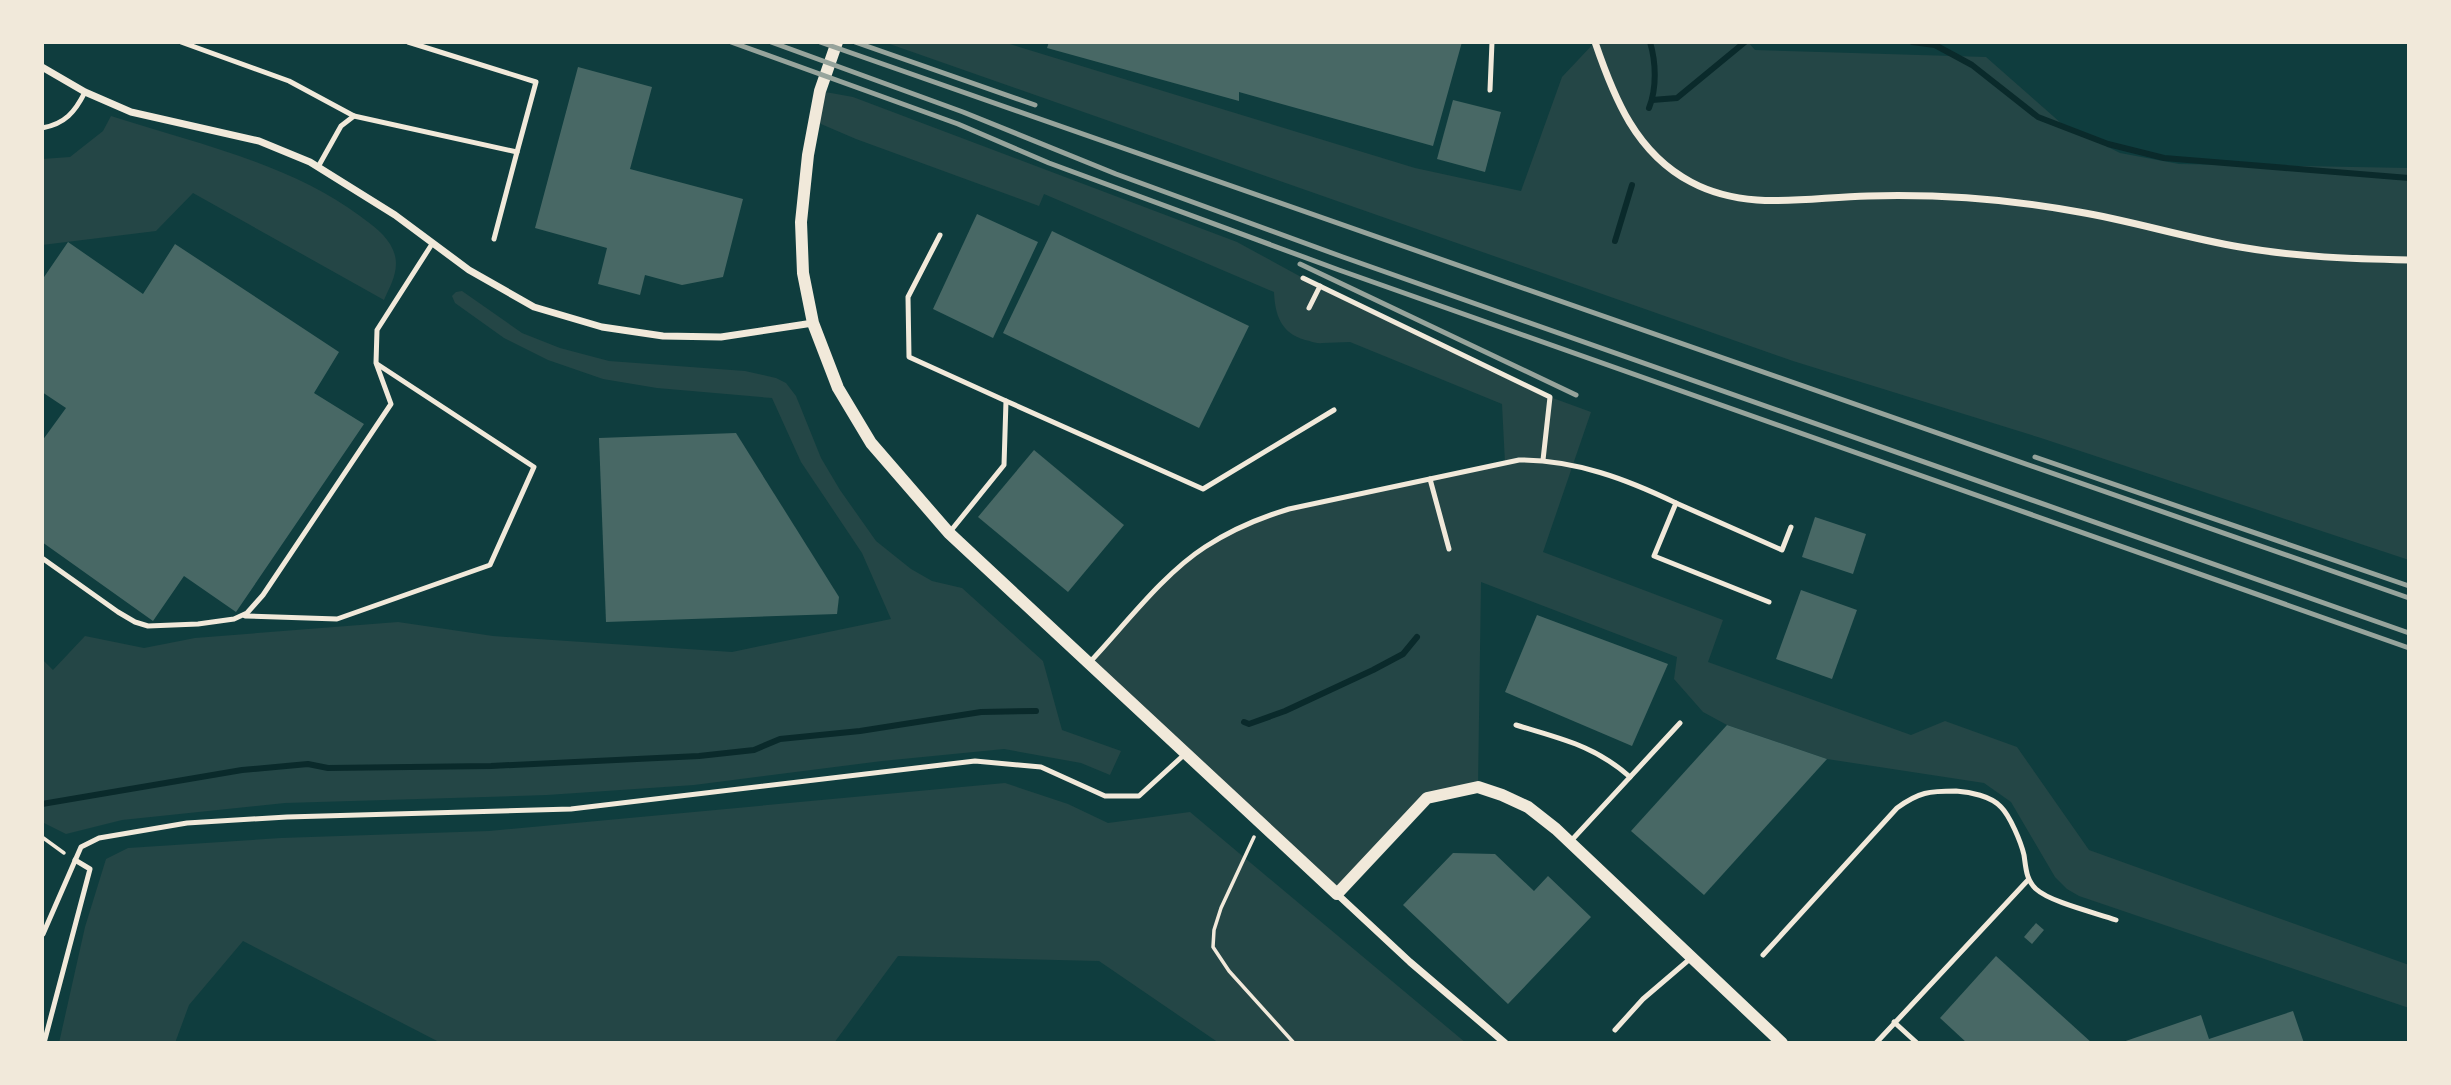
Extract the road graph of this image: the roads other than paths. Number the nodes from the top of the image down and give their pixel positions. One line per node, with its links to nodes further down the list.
1 (181, 42): 9 (lane)
2 (408, 42): 11 (lane)
3 (837, 42): 20 (street)
4 (1492, 42): 7 (lane)
5 (1595, 42): 16 (street)
6 (42, 66): 8 (street)
7 (1490, 90)
8 (85, 92): 10 (lane); 12 (street)
9 (354, 116): 11 (lane); 12 (lane)
10 (42, 128)
11 (517, 152): 14 (lane)
12 (318, 167): 15 (street)
13 (940, 235): 22 (lane)
14 (494, 239)
15 (432, 244): 20 (street); 21 (lane)
16 (2409, 260)
17 (1303, 278): 18 (lane)
18 (1320, 286): 19 (lane); 24 (lane)
19 (1309, 308)
20 (813, 323): 28 (street)
21 (376, 363): 32 (lane); 32 (lane)
22 (1006, 401): 23 (lane); 28 (lane)
23 (1334, 411)
24 (1543, 460): 25 (lane); 26 (lane)
25 (1430, 479): 29 (lane); 33 (lane)
26 (1676, 503): 27 (lane); 31 (lane)
27 (1791, 527)
28 (949, 533): 33 (street)
29 (1449, 550)
30 (42, 558): 32 (lane)
31 (1769, 602)
32 (242, 616)
33 (1090, 662): 36 (street)
34 (1681, 723): 37 (lane)
35 (1516, 725): 37 (lane)
36 (1186, 753): 39 (lane); 41 (street)
37 (1630, 777): 38 (lane)
38 (1570, 842): 41 (street); 45 (street)
39 (75, 860): 43 (lane); 48 (lane)
40 (2028, 880): 42 (lane); 44 (lane); 46 (lane)
41 (1337, 894): 49 (street)
42 (2116, 919)
43 (43, 934)
44 (1763, 955)
45 (1691, 957): 47 (lane); 50 (street)
46 (1895, 1022): 51 (lane); 52 (lane)
47 (1615, 1030)
48 (44, 1043)
49 (1505, 1043)
50 (1782, 1043)
51 (1875, 1043)
52 (1917, 1043)

